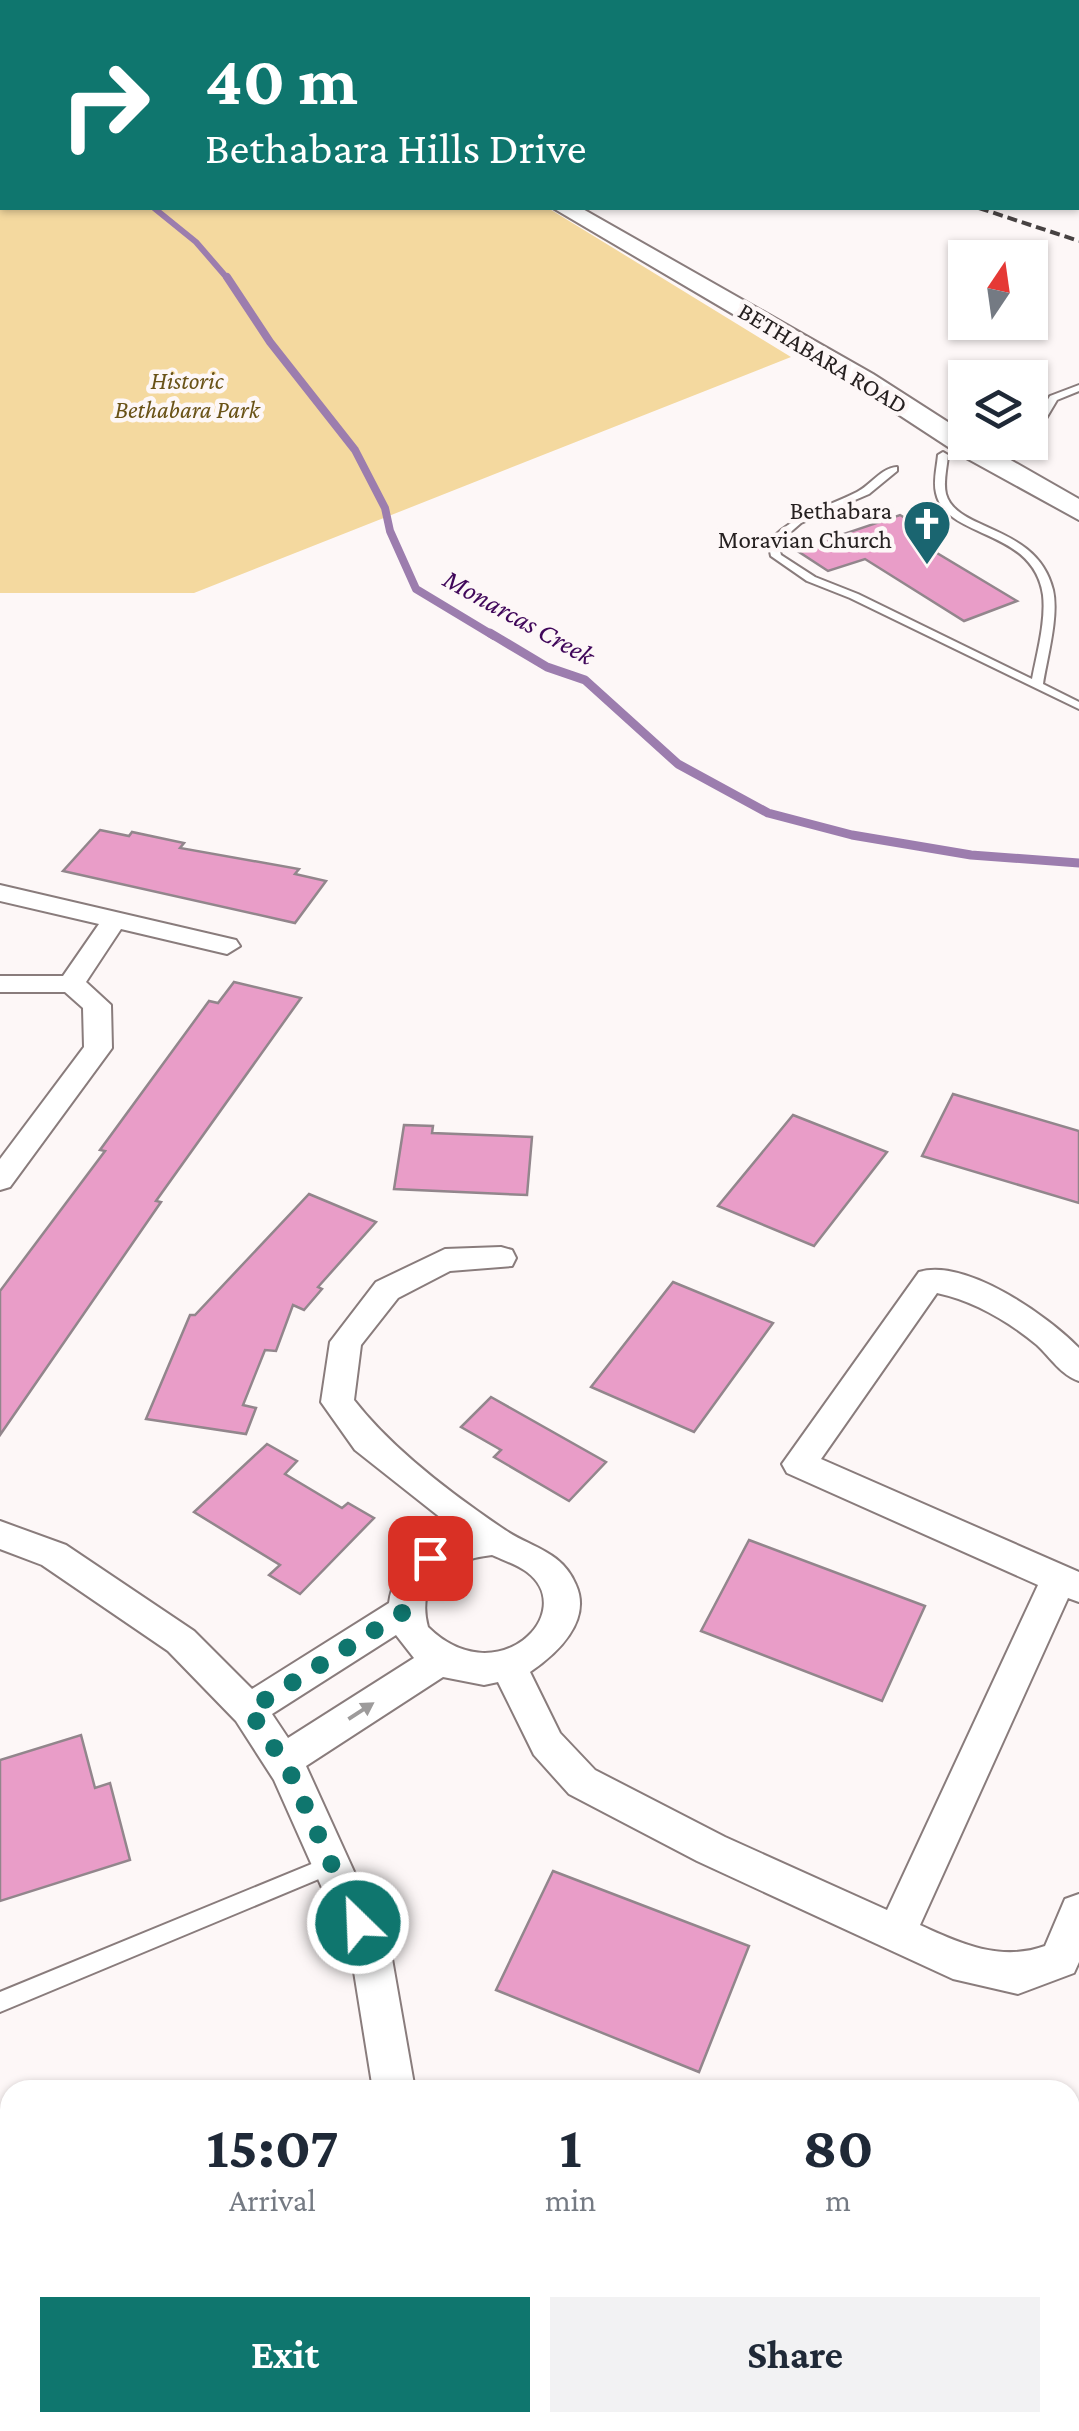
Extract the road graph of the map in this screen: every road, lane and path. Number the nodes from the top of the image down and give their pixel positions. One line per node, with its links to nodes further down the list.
1 (568, 210): 6 (street, BETHABARA ROAD)
2 (1079, 388): 3 (lane)
3 (1065, 392): 4 (lane); 5 (lane)
4 (1079, 396)
5 (1048, 407)
6 (948, 436)
7 (960, 460): 11 (lane)
8 (988, 460): 10 (street, BETHABARA ROAD)
9 (893, 469): 11 (lane)
10 (1079, 511)
11 (1037, 686): 12 (lane)
12 (1079, 706)
13 (0, 893): 14 (street)
14 (115, 920): 15 (street); 17 (street)
15 (227, 946)
16 (0, 984): 17 (street)
17 (71, 984): 18 (street)
18 (0, 1180)
19 (501, 1258): 22 (street)
20 (1079, 1368): 23 (street)
21 (0, 1535): 27 (street)
22 (495, 1541): 24 (street); 26 (street)
23 (1068, 1584): 31 (street)
24 (405, 1611): 25 (street); 27 (street)
25 (440, 1660): 26 (street); 28 (street, one-way to 25)
26 (509, 1666): 31 (street)
27 (249, 1710): 28 (street)
28 (283, 1762): 29 (street)
29 (331, 1864): 32 (lane); 33 (street)
30 (1079, 1912): 31 (street)
31 (896, 1934)
32 (0, 2002)
33 (392, 2080)

